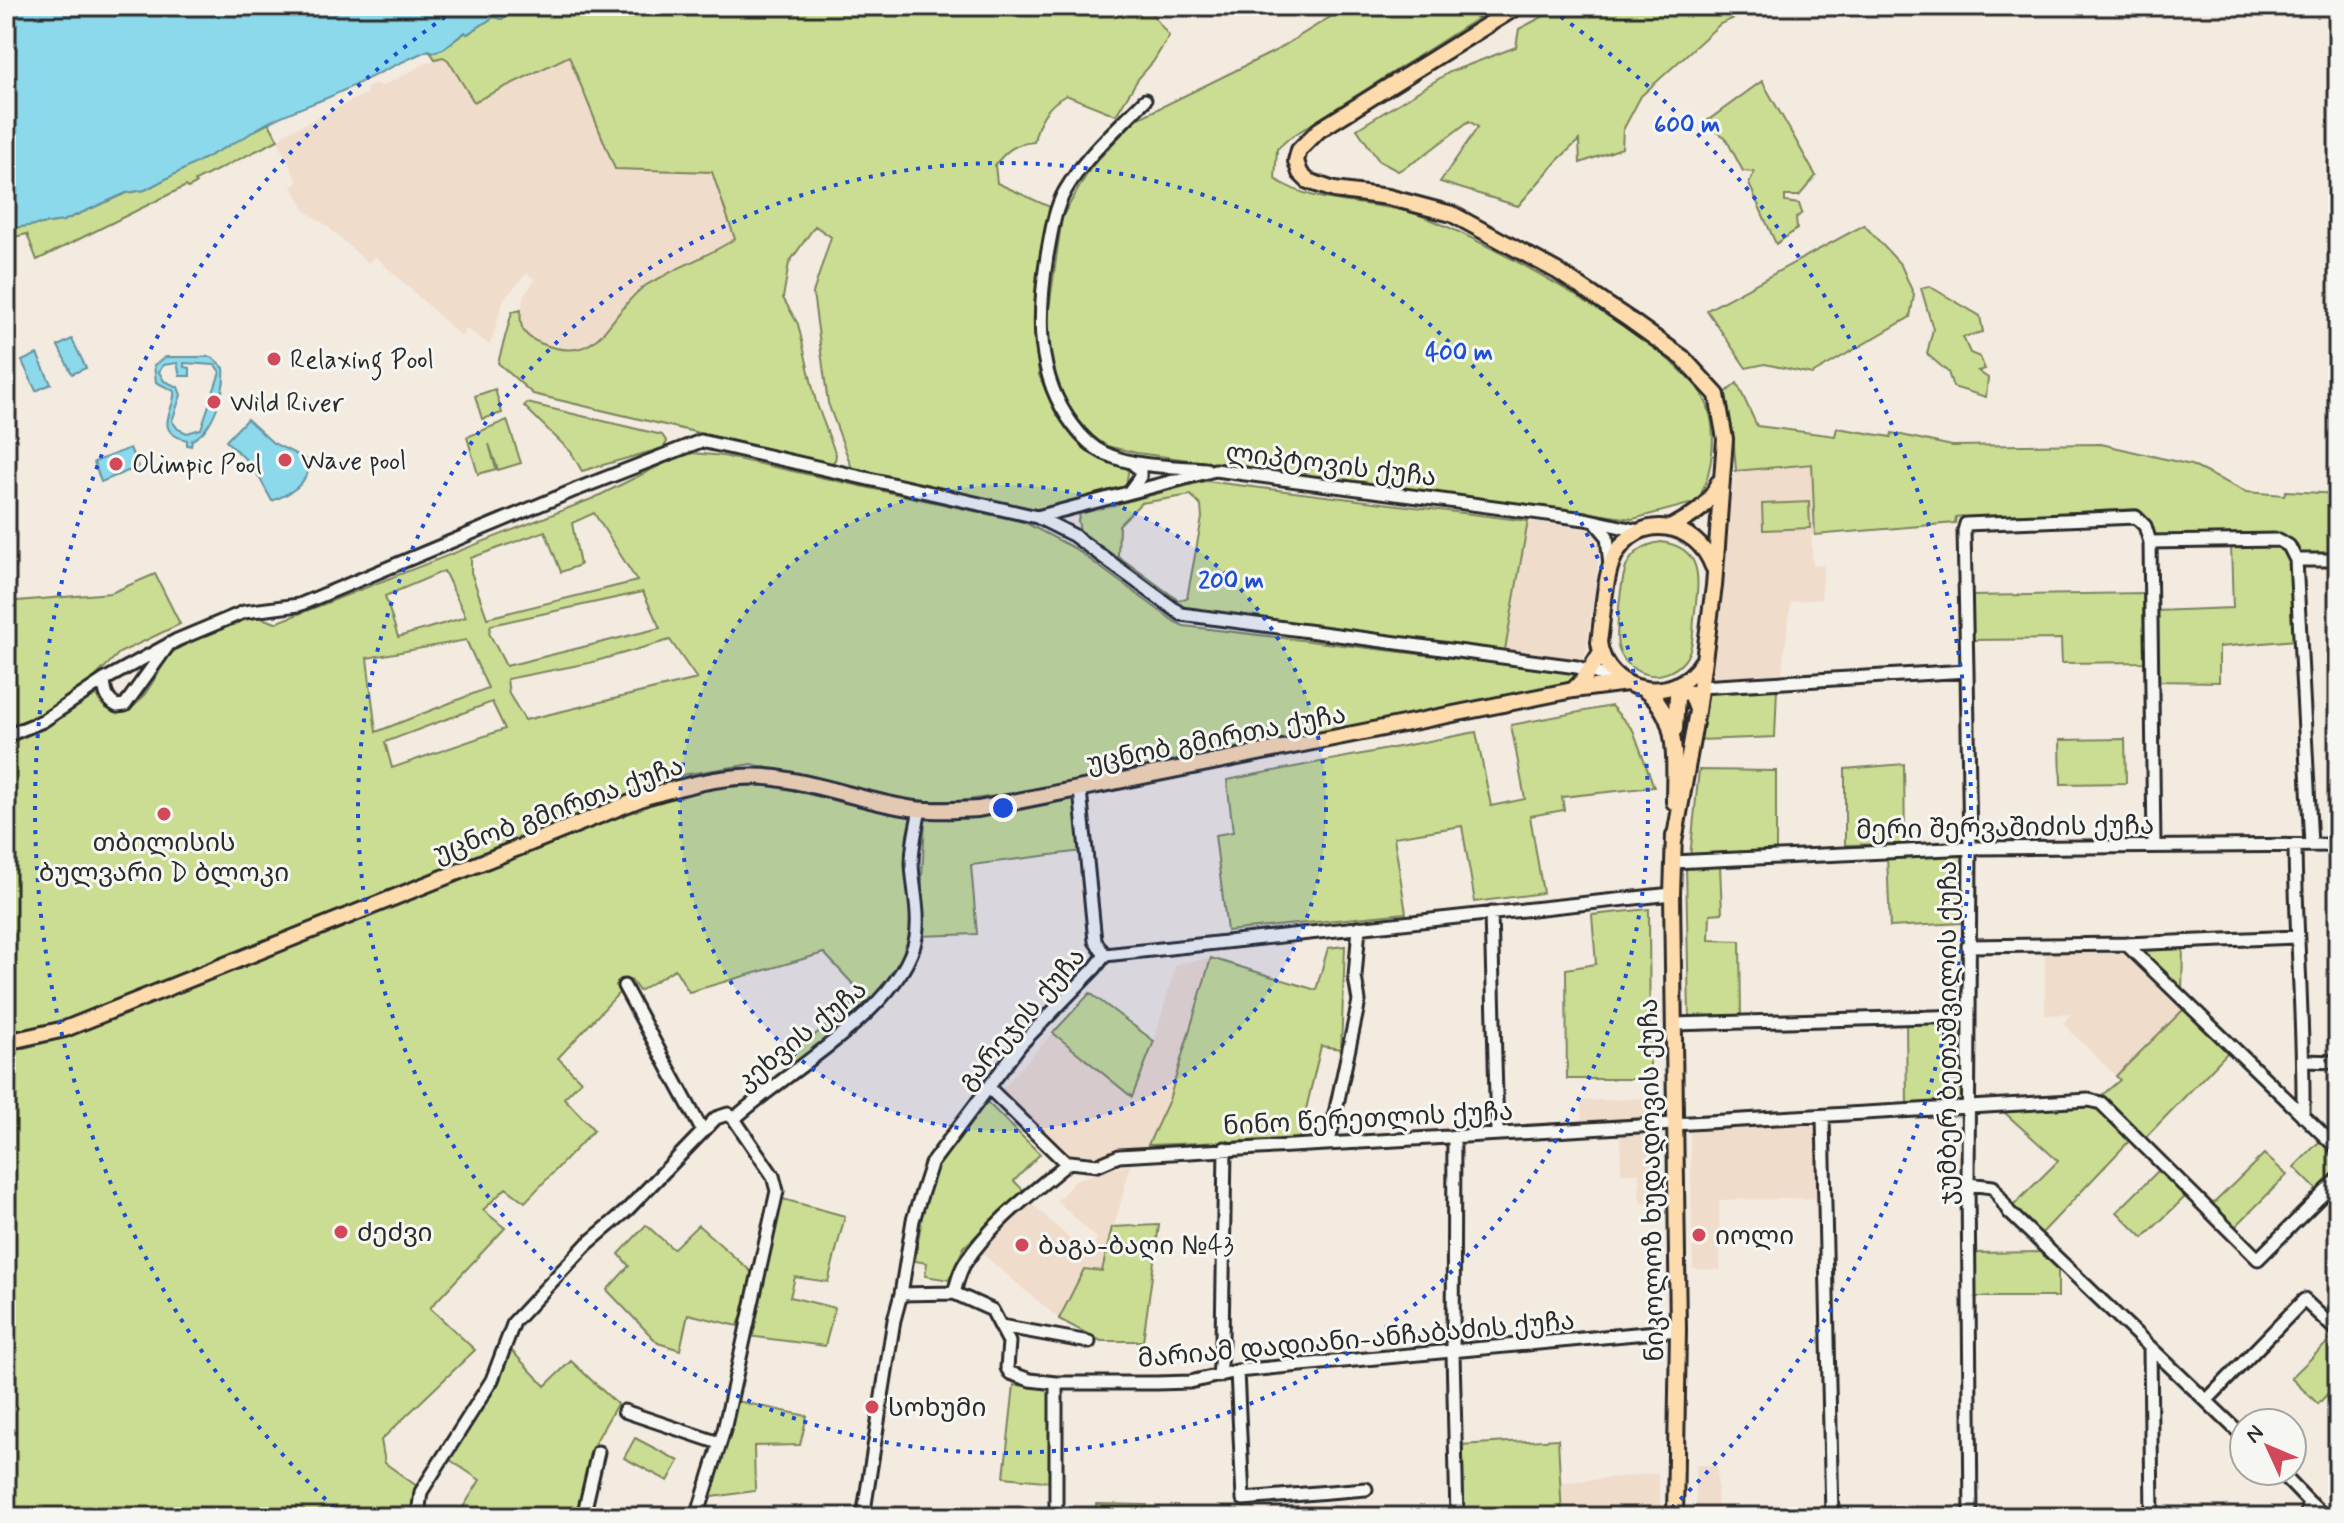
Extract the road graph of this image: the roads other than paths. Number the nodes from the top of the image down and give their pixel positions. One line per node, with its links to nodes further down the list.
1 (1518, 6): 4 (main road, ნიკოლოზ ხუდადოვის ქუჩა)
2 (1145, 100): 3 (street)
3 (1131, 462): 5 (street); 6 (street)
4 (1722, 467): 10 (main road); 17 (main road, ნიკოლოზ ხუდადოვის ქუჩა)
5 (1215, 470): 6 (street, ლიპტოვის ქუჩა); 9 (street, ლიპტოვის ქუჩა)
6 (1129, 492): 7 (street, ლიპტოვის ქუჩა)
7 (1075, 507): 8 (street, ლიპტოვის ქუჩა); 12 (street)
8 (1037, 517): 12 (street); 18 (street, ლიპტოვის ქუჩა)
9 (1585, 519): 11 (street, ლიპტოვის ქუჩა); 16 (street)
10 (1672, 527): 11 (main road); 17 (main road)
11 (1639, 531): 16 (main road)
12 (1073, 535): 21 (street)
13 (2150, 542): 14 (street); 22 (street, ჯუმბერ ბეთაშვილის ქუჩა); 34 (street)
14 (2296, 560): 15 (street); 35 (street)
15 (2338, 560)
16 (1610, 570): 19 (main road)
17 (1715, 571): 20 (main road, ნიკოლოზ ხუდადოვის ქუჩა)
18 (171, 643): 23 (street); 23 (street)
19 (1601, 652): 21 (main road); 24 (main road, ნიკოლოზ ხუდადოვის ქუჩა)
20 (1704, 658): 25 (main road, ნიკოლოზ ხუდადოვის ქუჩა); 26 (main road, ნიკოლოზ ხუდადოვის ქუჩა)
21 (1590, 670): 24 (street); 27 (main road)
22 (1967, 671): 25 (street); 38 (street, ჯუმბერ ბეთაშვილის ქუჩა)
23 (104, 680): 29 (street)
24 (1627, 683): 26 (main road, ნიკოლოზ ხუდადოვის ქუჩა); 27 (main road, უცნობ გმირთა ქუჩა)
25 (1700, 687): 28 (main road, ნიკოლოზ ხუდადოვის ქუჩა)
26 (1643, 689): 30 (main road, ნიკოლოზ ხუდადოვის ქუჩა)
27 (1573, 690): 31 (main road, უცნობ გმირთა ქუჩა)
28 (1697, 711): 30 (main road); 33 (main road, ნიკოლოზ ხუდადოვის ქუჩა)
29 (6, 736)
30 (1674, 742): 33 (main road, ნიკოლოზ ხუდადოვის ქუჩა)
31 (1080, 790): 32 (main road, უცნობ გმირთა ქუჩა); 46 (street)
32 (920, 810): 50 (main road, უცნობ გმირთა ქუჩა); 57 (street, კეხვის ქუჩა)
33 (1674, 842): 39 (main road, ნიკოლოზ ხუდადოვის ქუჩა)
34 (2154, 845): 37 (street, მერი შერვაშიძის ქუჩა); 38 (street, მერი შერვაშიძის ქუჩა)
35 (2311, 845): 36 (street, მერი შერვაშიძის ქუჩა); 37 (street, მერი შერვაშიძის ქუჩა)
36 (2338, 845)
37 (2295, 846): 43 (street)
38 (1970, 848): 39 (street, მერი შერვაშიძის ქუჩა); 45 (street, ჯუმბერ ბეთაშვილის ქუჩა)
39 (1673, 862): 40 (main road, ნიკოლოზ ხუდადოვის ქუჩა)
40 (1672, 894): 41 (street, გარეჯის ქუჩა); 49 (main road, ნიკოლოზ ხუდადოვის ქუჩა)
41 (1491, 913): 42 (street, გარეჯის ქუჩა); 60 (street)
42 (1359, 927): 46 (street, გარეჯის ქუჩა); 62 (street)
43 (2296, 937): 44 (street); 51 (street)
44 (2126, 944): 45 (street); 56 (street)
45 (1968, 946): 48 (street, ჯუმბერ ბეთაშვილის ქუჩა)
46 (1105, 955): 53 (street, გარეჯის ქუჩა)
47 (624, 986): 59 (street)
48 (1968, 1016): 49 (street); 54 (street, ჯუმბერ ბეთაშვილის ქუჩა)
49 (1673, 1024): 58 (main road, ნიკოლოზ ხუდადოვის ქუჩა)
50 (6, 1042)
51 (2303, 1061): 52 (street); 56 (street)
52 (2338, 1062)
53 (988, 1087): 65 (street); 69 (street, გარეჯის ქუჩა)
54 (1970, 1106): 55 (street, ნინო წერეთლის ქუჩა); 66 (street, ნინო წერეთლის ქუჩა); 67 (street, ჯუმბერ ბეთაშვილის ქუჩა)
55 (1823, 1116): 58 (street, ნინო წერეთლის ქუჩა); 95 (street)
56 (2303, 1116): 64 (street)
57 (734, 1119): 59 (street); 82 (street, კეხვის ქუჩა)
58 (1674, 1122): 60 (street, ნინო წერეთლის ქუჩა); 71 (main road, ნიკოლოზ ხუდადოვის ქუჩა)
59 (703, 1132): 88 (street)
60 (1497, 1132): 61 (street, ნინო წერეთლის ქუჩა)
61 (1454, 1136): 62 (street, ნინო წერეთლის ქუჩა); 75 (street)
62 (1329, 1142): 63 (street, ნინო წერეთლის ქუჩა)
63 (1225, 1148): 65 (street, ნინო წერეთლის ქუჩა); 77 (street)
64 (2338, 1149)
65 (1067, 1164): 68 (street)
66 (2338, 1179)
67 (1968, 1184): 74 (street); 96 (street, ჯუმბერ ბეთაშვილის ქუჩა)
68 (954, 1293): 69 (street); 70 (street)
69 (901, 1294): 91 (street, გარეჯის ქუჩა)
70 (1001, 1326): 73 (street); 78 (street, მარიამ დადიანი-ანჩაბაძის ქუჩა)
71 (1678, 1330): 75 (street, მარიამ დადიანი-ანჩაბაძის ქუჩა); 94 (main road, ნიკოლოზ ხუდადოვის ქუჩა)
72 (2338, 1332): 79 (street)
73 (1089, 1342)
74 (2150, 1348): 79 (street); 97 (street)
75 (1453, 1353): 76 (street, მარიამ დადიანი-ანჩაბაძის ქუჩა); 93 (street)
76 (1237, 1371): 77 (street, მარიამ დადიანი-ანჩაბაძის ქუჩა); 85 (street)
77 (1219, 1376): 78 (street, მარიამ დადიანი-ანჩაბაძის ქუჩა)
78 (1056, 1383): 92 (street)
79 (2207, 1400): 81 (street)
80 (624, 1411): 82 (street)
81 (2228, 1421)
82 (719, 1443): 90 (street, კეხვის ქუჩა)
83 (598, 1452): 89 (street)
84 (2294, 1487): 86 (street)
85 (1366, 1489)
86 (2308, 1501): 98 (street); 99 (street)
87 (2338, 1508): 99 (street)
88 (423, 1517)
89 (583, 1517)
90 (697, 1517)
91 (863, 1517)
92 (1056, 1517)
93 (1457, 1517)
94 (1675, 1517)
95 (1832, 1517)
96 (1971, 1517)
97 (2152, 1517)
98 (2307, 1517)
99 (2327, 1517)

